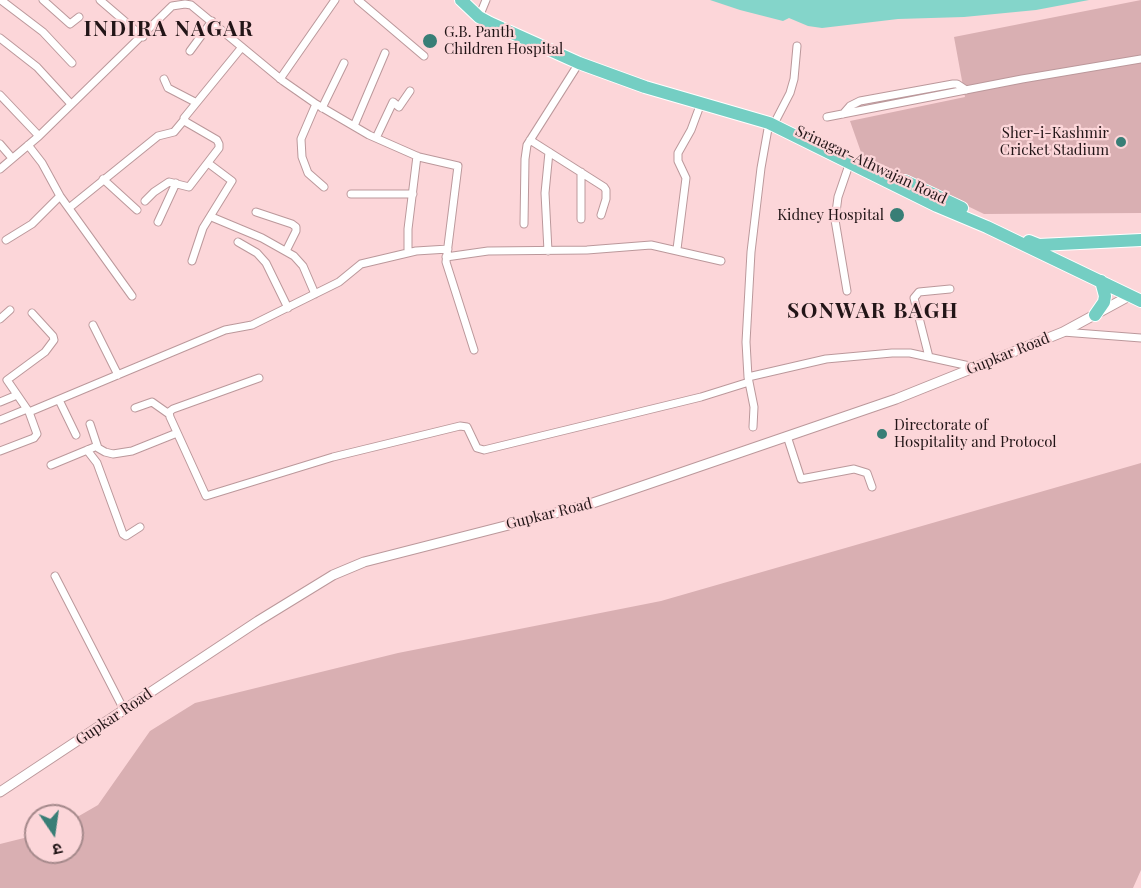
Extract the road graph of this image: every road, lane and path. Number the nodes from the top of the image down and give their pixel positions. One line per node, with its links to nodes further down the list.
1 (1, 0): 21 (street)
2 (43, 0): 10 (street)
3 (100, 0): 13 (street)
4 (163, 0): 9 (street)
5 (336, 0): 25 (street)
6 (358, 0): 19 (street)
7 (461, 0): 11 (highway, Srinagar-Athwajan Road)
8 (486, 0): 11 (street)
9 (172, 6): 12 (street); 13 (street)
10 (78, 17)
11 (479, 17): 23 (highway, Srinagar-Athwajan Road)
12 (212, 21): 16 (street); 17 (street)
13 (142, 36): 30 (street)
14 (0, 39): 30 (street)
15 (797, 46): 34 (street)
16 (242, 47): 25 (street); 28 (street)
17 (190, 51)
18 (384, 53): 35 (street)
19 (424, 56)
20 (1141, 59): 32 (street)
21 (72, 63)
22 (344, 63): 31 (street)
23 (579, 63): 29 (highway, Srinagar-Athwajan Road); 38 (street)
24 (164, 79): 28 (street)
25 (280, 79): 31 (street)
26 (410, 91): 37 (street)
27 (0, 95): 36 (street)
28 (195, 102): 33 (street)
29 (701, 103): 34 (highway, Srinagar-Athwajan Road); 68 (street)
30 (71, 104): 36 (street)
31 (319, 106): 35 (street); 50 (street)
32 (827, 117)
33 (184, 120): 45 (street); 48 (street)
34 (772, 121): 44 (highway, Srinagar-Athwajan Road); 63 (highway, Srinagar-Athwajan Road); 94 (street)
35 (354, 126): 37 (street)
36 (39, 136): 40 (street)
37 (376, 138): 42 (street)
38 (530, 140): 41 (street); 62 (street)
39 (0, 144): 43 (street)
40 (28, 145): 43 (street); 53 (street)
41 (549, 152): 47 (street); 70 (street)
42 (417, 156): 52 (street); 72 (street)
43 (12, 158): 46 (street)
44 (850, 162): 63 (highway, Srinagar-Athwajan Road); 77 (street)
45 (208, 163): 49 (street); 73 (street)
46 (0, 169)
47 (581, 172): 58 (street); 60 (street)
48 (103, 179): 55 (street); 56 (street)
49 (176, 183): 54 (street); 61 (street)
50 (324, 187)
51 (351, 194): 52 (street)
52 (412, 194): 71 (street)
53 (60, 196): 55 (street); 64 (street)
54 (145, 201)
55 (69, 207): 80 (street)
56 (137, 210)
57 (256, 212): 69 (street)
58 (601, 215)
59 (214, 218): 69 (street)
60 (581, 219)
61 (158, 222)
62 (524, 224)
63 (1018, 239): 67 (highway, Srinagar-Athwajan Road)
64 (6, 240)
65 (1141, 240): 67 (highway)
66 (238, 242): 81 (street)
67 (1033, 246): 75 (highway, Srinagar-Athwajan Road)
68 (677, 249): 70 (street); 74 (street)
69 (286, 251): 78 (street)
70 (548, 251): 72 (street)
71 (408, 252): 72 (street); 78 (street)
72 (447, 253): 89 (street)
73 (192, 261)
74 (721, 261)
75 (1101, 281): 79 (highway, Srinagar-Athwajan Road); 84 (highway)
76 (950, 289): 90 (street)
77 (847, 291)
78 (315, 294): 81 (street)
79 (1138, 295): 84 (main road, Gupkar Road)
80 (132, 296)
81 (288, 308): 92 (street)
82 (10, 310): 85 (street)
83 (32, 313): 95 (street)
84 (1095, 315): 87 (main road, Gupkar Road)
85 (0, 319)
86 (93, 325): 92 (street)
87 (1063, 332): 88 (street); 91 (main road, Gupkar Road)
88 (1141, 338)
89 (474, 350)
90 (929, 357): 91 (street); 94 (street)
91 (974, 367): 106 (main road, Gupkar Road)
92 (118, 375): 96 (street)
93 (259, 378): 100 (street)
94 (748, 379): 103 (street); 104 (street)
95 (17, 395): 97 (street); 99 (street)
96 (59, 400): 99 (street); 105 (street)
97 (0, 402)
98 (135, 408): 100 (street)
99 (28, 410): 101 (street); 109 (street)
100 (169, 414): 104 (street)
101 (0, 420)
102 (90, 424): 107 (street)
103 (753, 427)
104 (177, 433): 107 (street)
105 (76, 435)
106 (787, 436): 111 (street); 114 (main road, Gupkar Road)
107 (98, 446): 108 (street)
108 (87, 450): 110 (street); 112 (street)
109 (0, 451)
110 (51, 465)
111 (872, 487)
112 (140, 527)
113 (55, 576): 114 (street)
114 (124, 710): 115 (main road, Gupkar Road)
115 (0, 792)

